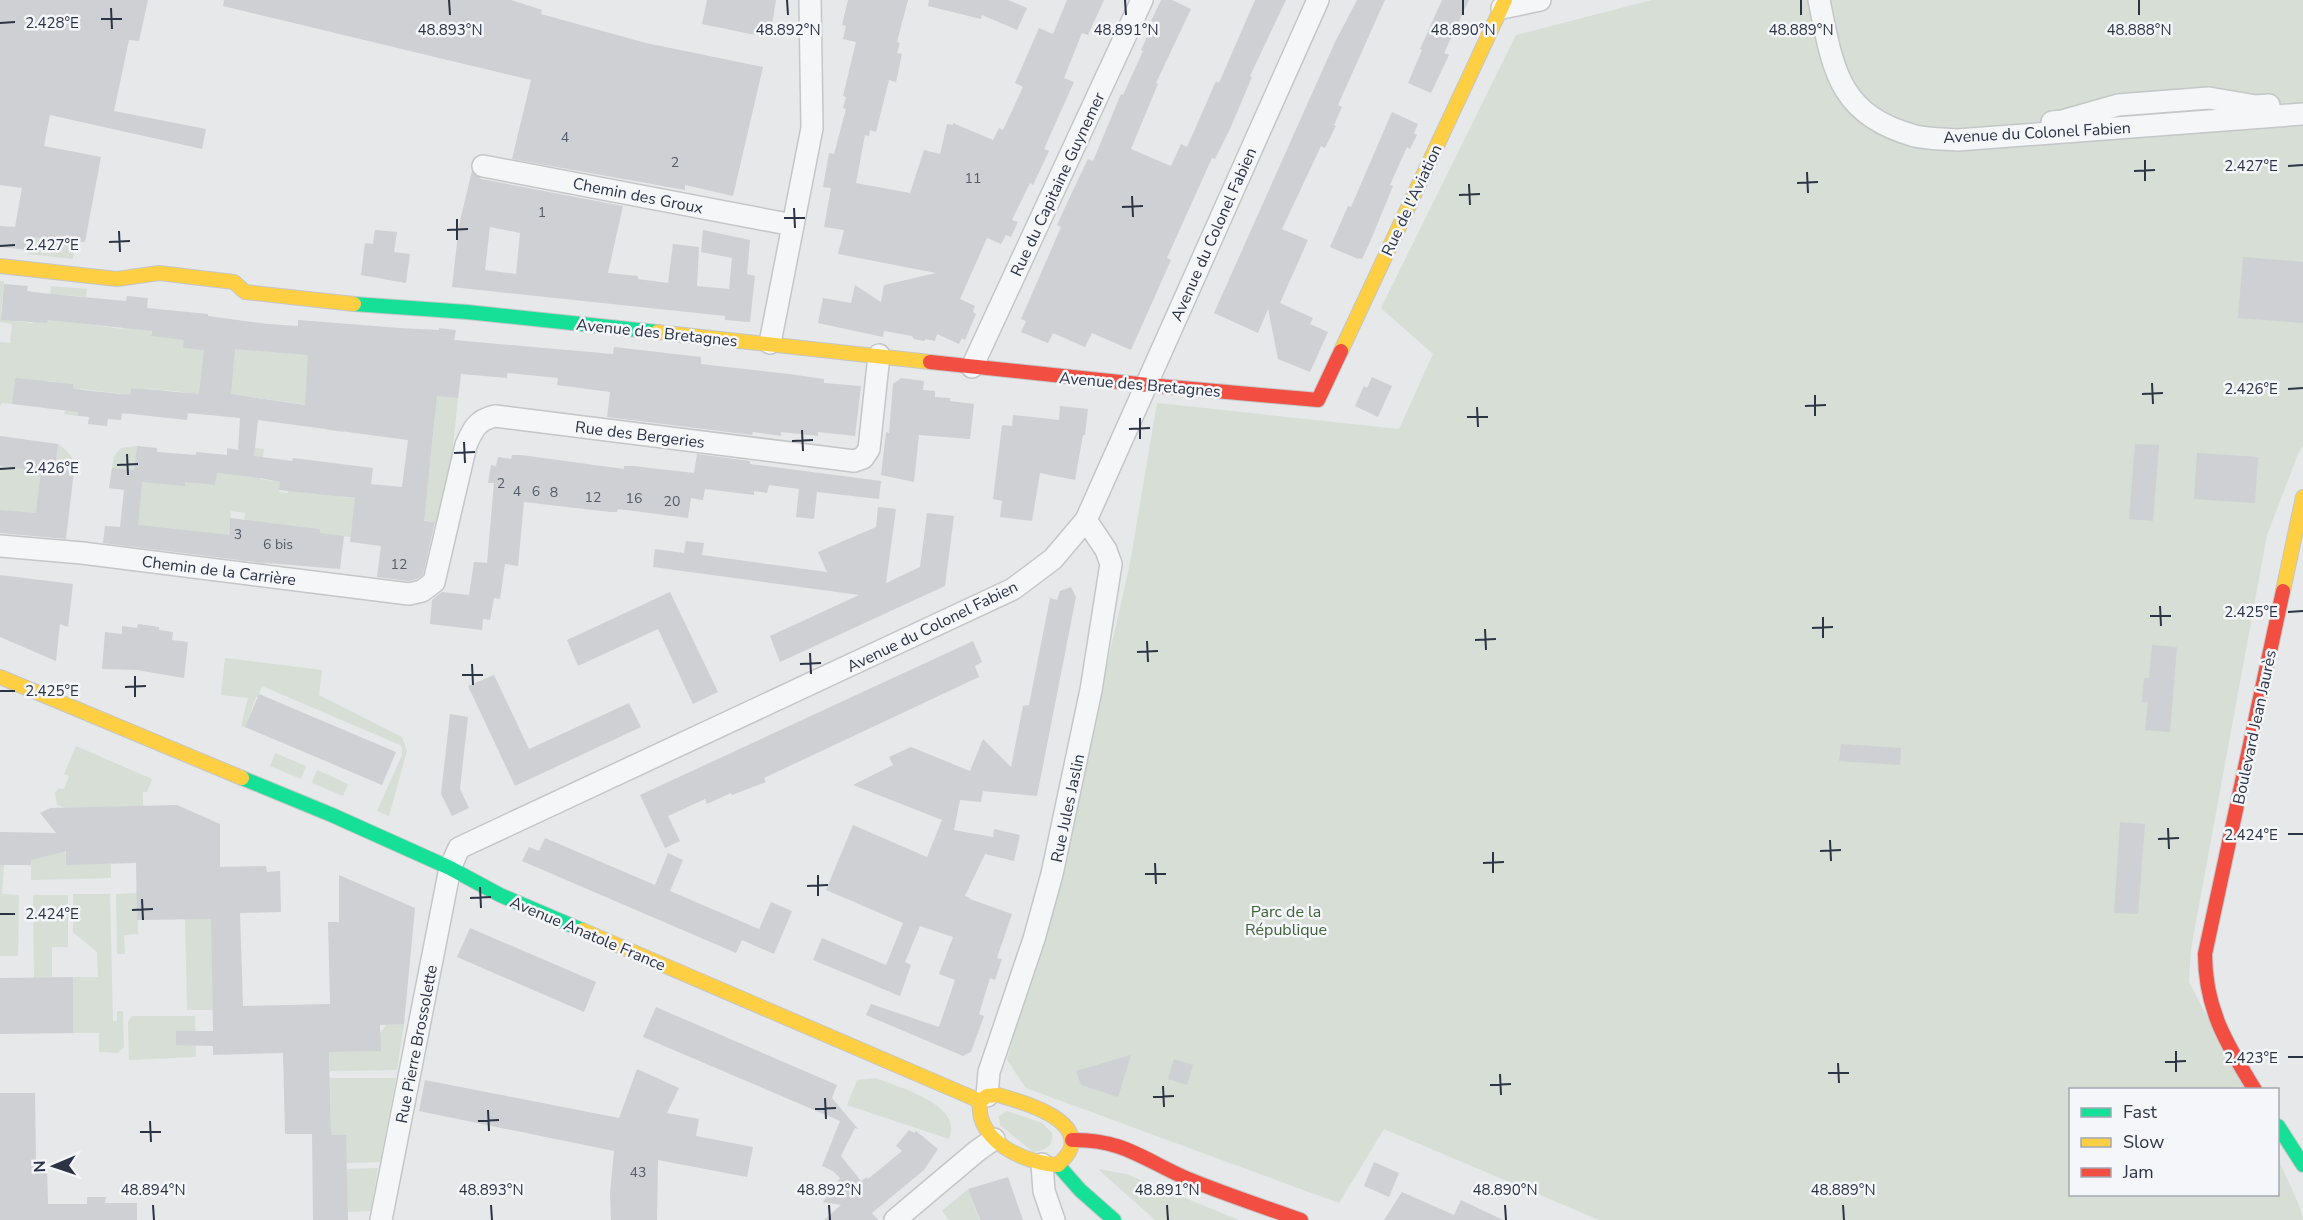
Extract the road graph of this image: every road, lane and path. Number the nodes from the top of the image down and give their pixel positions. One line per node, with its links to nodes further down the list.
1 (810, 0): 11 (street)
2 (1142, 0): 15 (street, Rue du Capitaine Guynemer)
3 (1318, 0): 16 (street, Avenue du Colonel Fabien)
4 (1540, 0): 7 (street)
5 (1819, 0): 9 (street, Avenue du Colonel Fabien)
6 (1832, 0): 8 (street, Avenue du Colonel Fabien)
7 (1504, 4): 17 (street, Rue de l'Aviation)
8 (2303, 103)
9 (2303, 114)
10 (483, 166): 11 (street, Chemin des Groux)
11 (793, 225): 13 (street)
12 (0, 266): 13 (street, Avenue des Bretagnes)
13 (770, 343): 14 (street, Avenue des Bretagnes)
14 (879, 355): 15 (street, Avenue des Bretagnes); 21 (street, Rue des Bergeries)
15 (972, 367): 16 (street, Avenue des Bretagnes)
16 (1148, 386): 17 (street, Avenue des Bretagnes); 19 (street, Avenue du Colonel Fabien)
17 (1318, 400)
18 (2303, 497): 24 (street, Boulevard Jean Jaurès)
19 (1086, 520): 23 (street, Avenue du Colonel Fabien); 25 (street, Rue Jules Jaslin)
20 (0, 546): 21 (street, Chemin de la Carrière)
21 (434, 582)
22 (0, 677): 23 (street, Avenue Anatole France)
23 (450, 868): 25 (street, Avenue Anatole France); 31 (street, Rue Pierre Brossolette)
24 (2254, 1088)
25 (984, 1098): 27 (street); 28 (street, Avenue Anatole France)
26 (2279, 1129): 30 (street)
27 (994, 1138): 29 (street); 32 (street)
28 (1072, 1140): 29 (street); 35 (street)
29 (1050, 1164): 33 (street); 34 (street)
30 (2303, 1165)
31 (381, 1220)
32 (895, 1220)
33 (1053, 1220)
34 (1114, 1220)
35 (1301, 1220)

